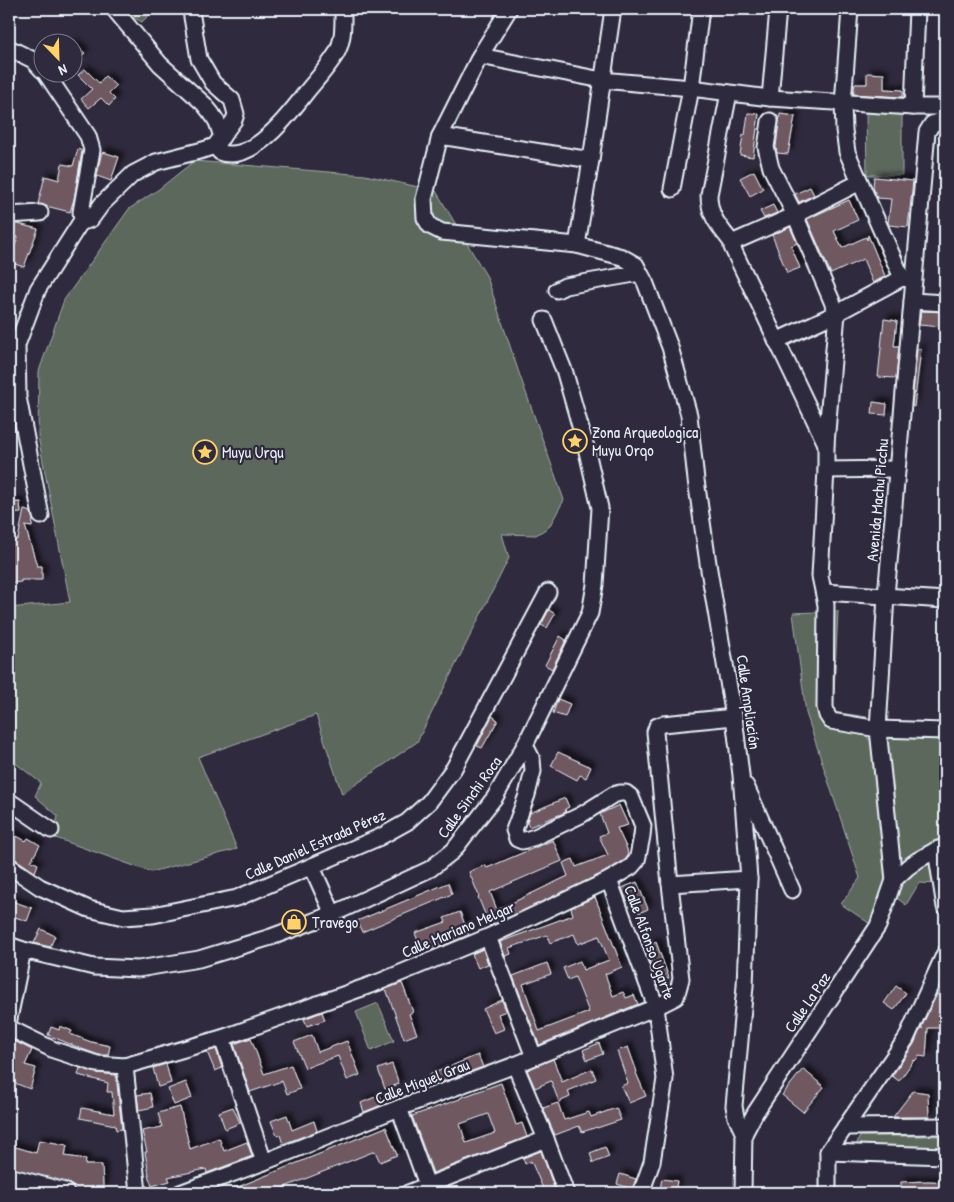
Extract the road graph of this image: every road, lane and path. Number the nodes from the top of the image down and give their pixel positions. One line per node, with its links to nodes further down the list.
1 (114, 9): 24 (street)
2 (190, 9): 24 (street)
3 (343, 9): 24 (street)
4 (509, 9): 11 (street)
5 (613, 9): 13 (street)
6 (701, 9): 15 (street)
7 (778, 9): 17 (street)
8 (850, 9): 18 (street)
9 (917, 9): 20 (street)
10 (9, 48): 12 (street)
11 (480, 56): 13 (street); 23 (street)
12 (32, 60)
13 (602, 80): 15 (street); 25 (street)
14 (51, 82): 31 (street)
15 (691, 88): 16 (street); 27 (street)
16 (729, 93): 17 (street); 32 (street)
17 (770, 98): 18 (street)
18 (843, 104): 20 (street); 26 (street)
19 (945, 107): 20 (street)
20 (913, 108)
21 (770, 121): 30 (street)
22 (939, 121): 35 (street, Avenida Machu Picchu)
23 (440, 136): 25 (street); 33 (street)
24 (218, 142): 31 (street)
25 (591, 160): 33 (street)
26 (860, 182): 30 (street); 35 (street)
27 (672, 189)
28 (40, 213): 29 (street)
29 (9, 215)
30 (795, 215): 32 (street); 39 (street)
31 (82, 220): 45 (street)
32 (733, 244): 41 (street)
33 (577, 245): 34 (street)
34 (643, 278): 36 (street); 50 (street, Calle Ampliación)
35 (908, 279): 37 (street, Avenida Machu Picchu); 39 (street)
36 (557, 290)
37 (912, 301): 38 (street); 43 (street, Avenida Machu Picchu)
38 (945, 303)
39 (838, 313): 41 (street); 42 (street)
40 (544, 320): 53 (street, Calle Sinchi Roca)
41 (776, 341): 42 (street)
42 (826, 444): 44 (street)
43 (897, 469): 44 (street); 48 (street, Avenida Machu Picchu)
44 (826, 470): 47 (street)
45 (41, 516)
46 (548, 592): 59 (street, Calle Daniel Estrada Pérez)
47 (824, 592): 48 (street); 51 (street)
48 (886, 596): 49 (street); 51 (street, Avenida Machu Picchu)
49 (945, 600)
50 (734, 717): 54 (street, Calle Ampliación); 63 (street)
51 (878, 729): 52 (street); 62 (street, Avenida Machu Picchu)
52 (945, 731)
53 (525, 745): 61 (street, Calle Mariano Melgar); 66 (street, Calle Sinchi Roca)
54 (741, 775): 60 (street, Calle Ampliación); 64 (street)
55 (9, 801): 56 (street)
56 (51, 830)
57 (941, 848): 62 (street, Calle La Paz); 65 (street)
58 (9, 866): 59 (street, Calle Daniel Estrada Pérez)
59 (312, 867): 66 (street)
60 (749, 879): 63 (street); 80 (street, Calle Ampliación)
61 (609, 880): 67 (street, Calle Mariano Melgar); 70 (street, Calle Alfonso Ugarte)
62 (894, 880): 80 (street, Calle La Paz)
63 (670, 884): 70 (street, Calle Miguel Grau)
64 (792, 890)
65 (945, 907)
66 (333, 914): 68 (street, Calle Sinchi Roca)
67 (488, 937): 73 (street, Calle Mariano Melgar); 74 (street)
68 (16, 948): 71 (street)
69 (945, 953): 79 (street)
70 (656, 1007): 74 (street, Calle Miguel Grau); 92 (street, Calle Alfonso Ugarte)
71 (9, 1019)
72 (9, 1028): 76 (street, Calle Mariano Melgar)
73 (222, 1038): 76 (street, Calle Mariano Melgar); 84 (street)
74 (534, 1057): 75 (street, Calle Miguel Grau)
75 (515, 1065): 77 (street, Calle Miguel Grau); 81 (street)
76 (125, 1066): 88 (street)
77 (399, 1108): 84 (street, Calle Miguel Grau); 86 (street)
78 (945, 1126): 79 (street)
79 (845, 1127): 82 (street)
80 (744, 1134): 93 (street, Calle La Paz)
81 (546, 1139): 86 (street); 91 (street)
82 (828, 1152): 83 (street); 94 (street)
83 (945, 1156)
84 (264, 1162): 89 (street, Calle Miguel Grau)
85 (9, 1178): 87 (street)
86 (428, 1189): 90 (street)
87 (64, 1193)
88 (138, 1193)
89 (180, 1193)
90 (408, 1193)
91 (566, 1193)
92 (640, 1193)
93 (743, 1193)
94 (828, 1193)

